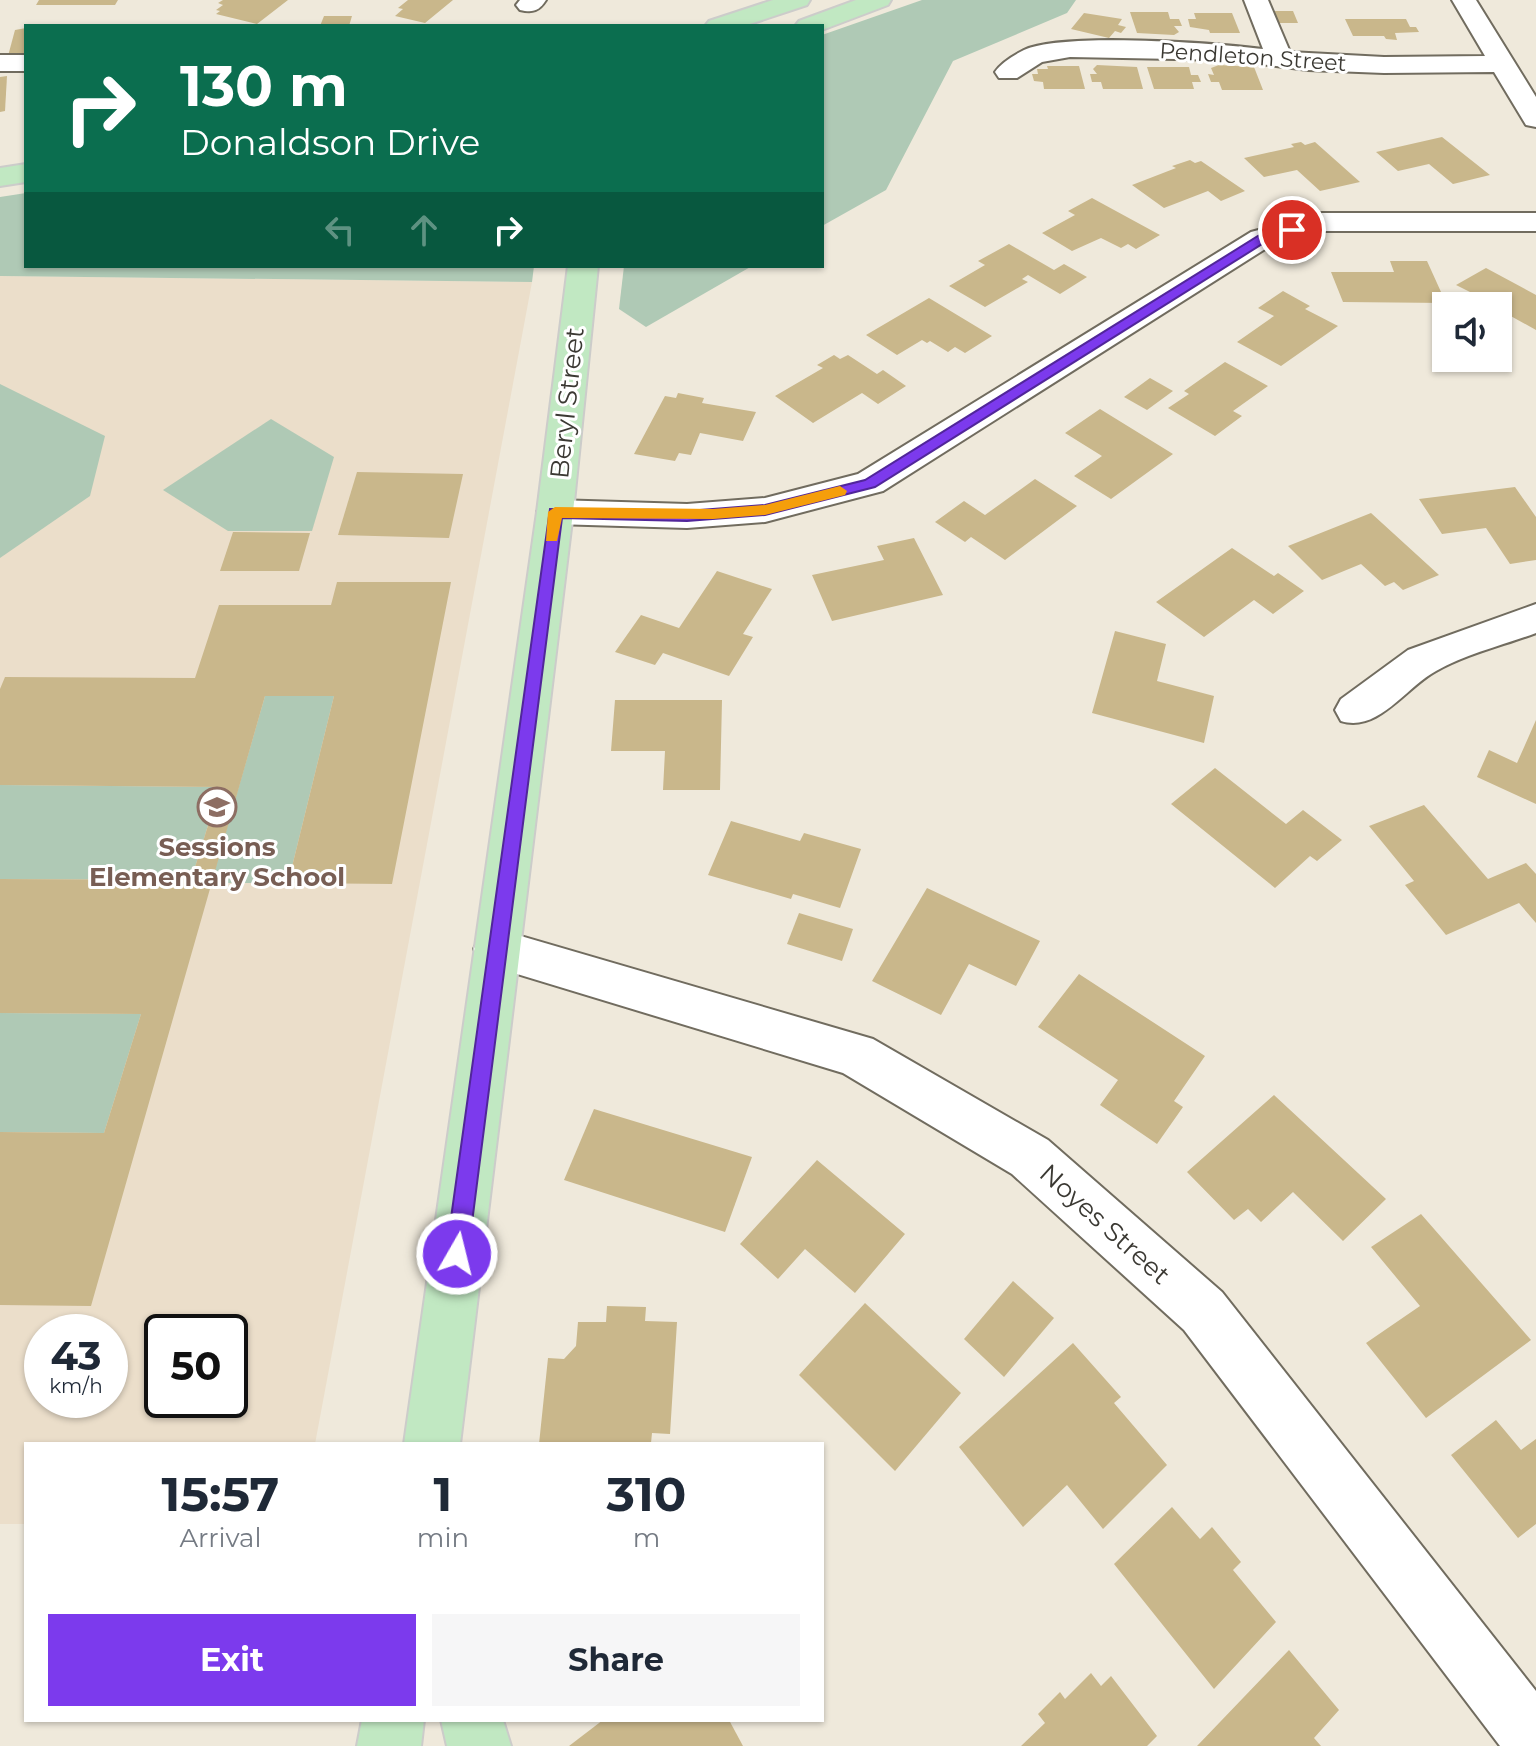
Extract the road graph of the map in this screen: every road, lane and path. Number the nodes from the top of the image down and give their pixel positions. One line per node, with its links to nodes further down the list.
1 (798, 0): 5 (main road)
2 (879, 0): 6 (main road)
3 (1256, 0): 7 (street)
4 (1464, 0): 10 (street)
5 (724, 24)
6 (813, 24)
7 (1279, 56): 10 (street, Pendleton Street); 11 (street, Pendleton Street)
8 (0, 63): 9 (street)
9 (24, 63)
10 (1503, 64): 12 (street)
11 (1008, 72)
12 (1536, 119)
13 (24, 173): 14 (main road)
14 (0, 177)
15 (1536, 222): 17 (street)
16 (583, 268): 17 (main road, Beryl Street)
17 (555, 512): 20 (main road, Beryl Street)
18 (1536, 618): 19 (street)
19 (1355, 710)
20 (497, 949): 21 (main road, Beryl Street); 24 (street, Noyes Street)
21 (432, 1442)
22 (393, 1722): 25 (main road)
23 (473, 1722): 26 (main road)
24 (1536, 1742)
25 (389, 1746)
26 (479, 1746)

